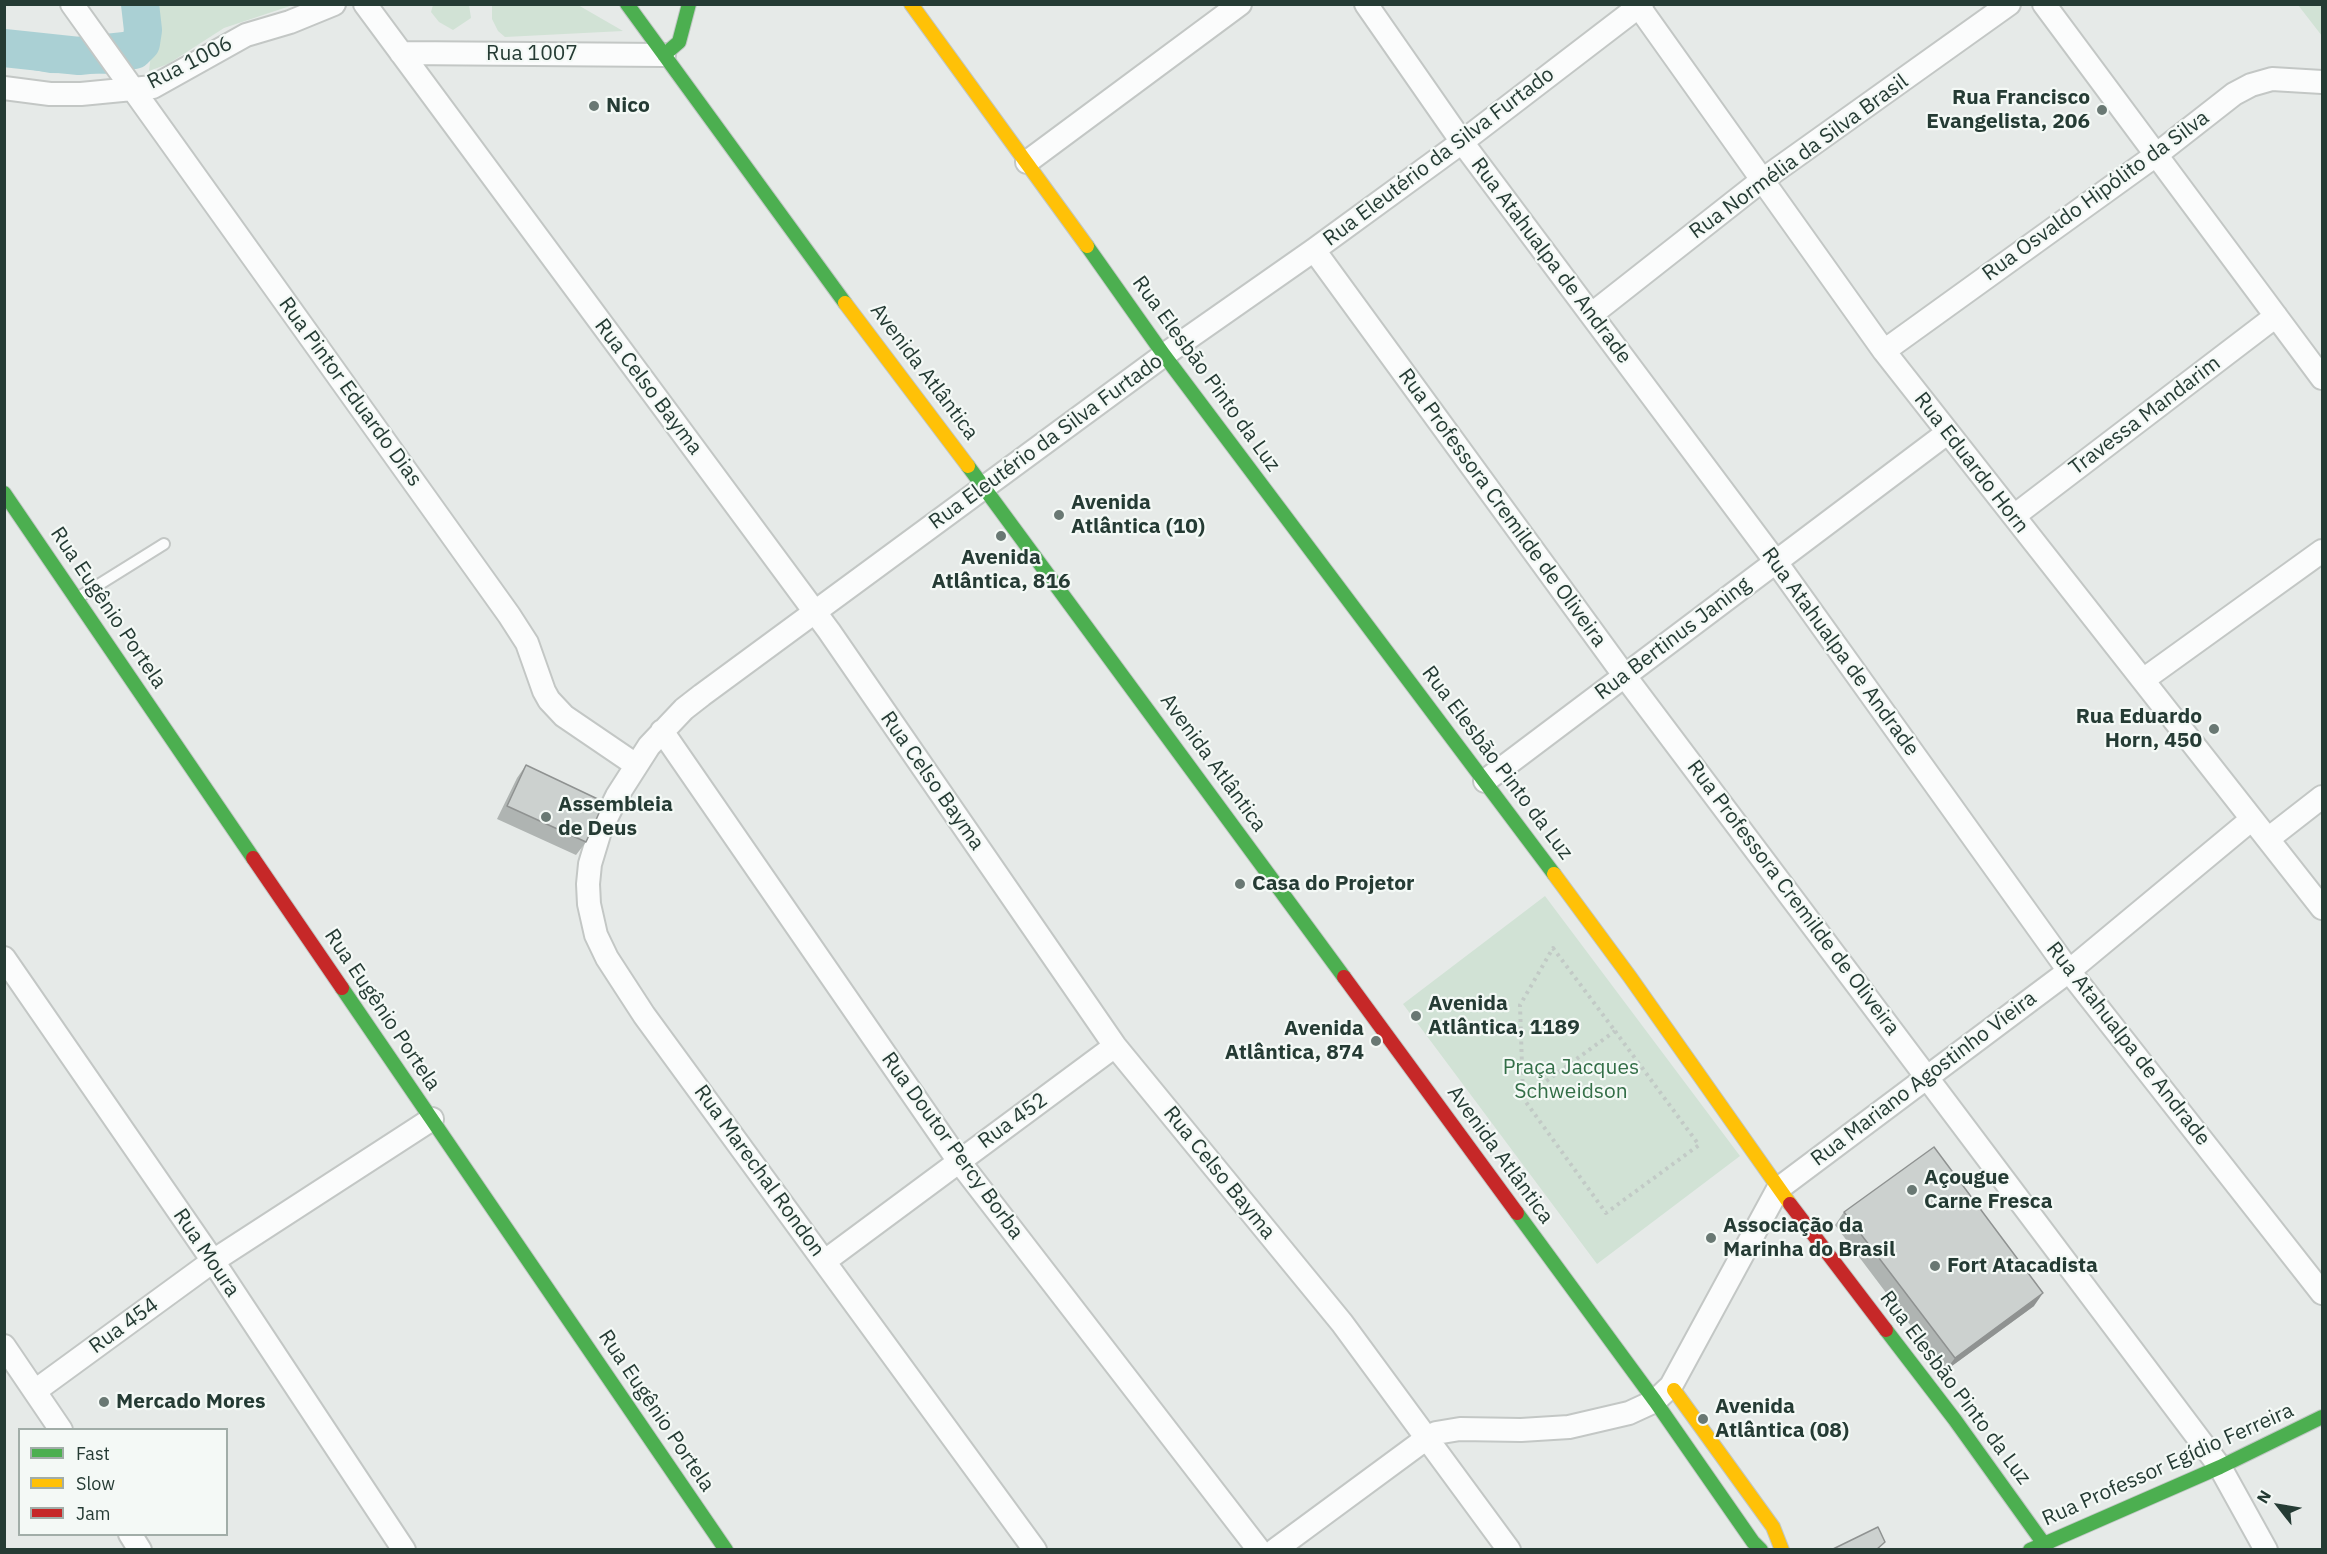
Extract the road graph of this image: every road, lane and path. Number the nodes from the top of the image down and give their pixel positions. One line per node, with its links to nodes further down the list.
1 (72, 4): 16 (street, Rua Pintor Eduardo Dias)
2 (334, 4): 16 (street, Rua 1006)
3 (365, 4): 14 (street, Rua Celso Bayma)
4 (627, 4): 13 (street, Avenida Atlântica)
5 (689, 4): 13 (street)
6 (911, 4): 20 (street, Rua Elesbão Pinto da Luz)
7 (1240, 4): 20 (street)
8 (1366, 4): 18 (street, Rua Atahualpa de Andrade)
9 (2009, 4): 21 (street, Rua Normélia da Silva Brasil)
10 (2044, 4): 19 (street)
11 (1639, 5): 18 (street, Rua Eleutério da Silva Furtado); 21 (street, Rua Eduardo Horn)
12 (665, 24): 13 (street, Avenida Atlântica)
13 (676, 50): 14 (street, Rua 1007); 29 (street, Avenida Atlântica)
14 (401, 53): 36 (street, Rua Celso Bayma)
15 (2322, 82): 19 (street, Rua Osvaldo Hipólito da Silva)
16 (127, 83): 17 (street, Rua 1006); 40 (street, Rua Pintor Eduardo Dias)
17 (4, 88)
18 (1462, 142): 22 (street, Rua Eleutério da Silva Furtado); 23 (street, Rua Atahualpa de Andrade)
19 (2156, 155): 24 (street); 25 (street, Rua Osvaldo Hipólito da Silva)
20 (1027, 162): 26 (street, Rua Elesbão Pinto da Luz)
21 (1761, 182): 23 (street, Rua Normélia da Silva Brasil); 25 (street, Rua Eduardo Horn)
22 (1314, 250): 26 (street, Rua Eleutério da Silva Furtado); 37 (street, Rua Professora Cremilde de Oliveira)
23 (1592, 314): 34 (street, Rua Atahualpa de Andrade)
24 (2276, 316): 27 (street); 31 (street, Travessa Mandarim)
25 (1884, 351): 28 (street, Rua Eduardo Horn)
26 (1164, 355): 29 (street, Rua Eleutério da Silva Furtado); 41 (street, Rua Elesbão Pinto da Luz)
27 (2322, 378)
28 (1947, 433): 31 (street, Rua Eduardo Horn); 34 (street, Rua Bertinus Janing)
29 (996, 479): 36 (street, Rua Eleutério da Silva Furtado); 59 (street, Avenida Atlântica)
30 (4, 493): 35 (street, Rua Eugênio Portela)
31 (2014, 516): 38 (street, Rua Eduardo Horn)
32 (164, 544): 35 (lane)
33 (2322, 550): 38 (street)
34 (1776, 562): 37 (street, Rua Bertinus Janing); 47 (street, Rua Atahualpa de Andrade)
35 (76, 598): 52 (street, Rua Eugênio Portela)
36 (814, 611): 39 (street, Rua Eleutério da Silva Furtado); 49 (street, Rua Celso Bayma)
37 (1624, 675): 41 (street, Rua Bertinus Janing); 50 (street, Rua Professora Cremilde de Oliveira)
38 (2143, 680): 43 (street, Rua Eduardo Horn)
39 (662, 731): 40 (street, Rua Eleutério da Silva Furtado); 53 (street, Rua Doutor Percy Borba)
40 (636, 765): 56 (street, Rua Marechal Rondon)
41 (1485, 781): 54 (street, Rua Elesbão Pinto da Luz)
42 (2322, 797): 44 (street)
43 (2252, 819): 44 (street, Rua Eduardo Horn); 47 (street, Rua Mariano Agostinho Vieira)
44 (2268, 839): 45 (street, Rua Eduardo Horn)
45 (2322, 908)
46 (4, 958): 55 (street, Rua Moura)
47 (2069, 971): 50 (street, Rua Mariano Agostinho Vieira); 57 (street, Rua Atahualpa de Andrade)
48 (1615, 1031): 51 (path); 51 (path); 51 (path)
49 (1115, 1046): 53 (street, Rua 452); 63 (street, Rua Celso Bayma)
50 (1927, 1076): 54 (street, Rua Mariano Agostinho Vieira); 64 (street, Rua Professora Cremilde de Oliveira)
51 (1523, 1098)
52 (432, 1119): 55 (street, Rua 454); 71 (street, Rua Eugênio Portela)
53 (958, 1160): 56 (street, Rua 452); 73 (street, Rua Doutor Percy Borba)
54 (1778, 1189): 59 (street, Rua Mariano Agostinho Vieira); 68 (street, Rua Elesbão Pinto da Luz)
55 (213, 1261): 60 (street, Rua 454); 70 (street, Rua Moura)
56 (825, 1261): 72 (street, Rua Marechal Rondon)
57 (2322, 1293)
58 (4, 1346): 60 (street)
59 (1663, 1390): 63 (street); 65 (street, Avenida Atlântica); 67 (street, Avenida Atlântica)
60 (35, 1391): 62 (street)
61 (2322, 1418): 64 (street, Rua Professor Egídio Ferreira)
62 (60, 1428)
63 (1426, 1438): 74 (street); 75 (street, Rua Celso Bayma)
64 (2220, 1467): 68 (street, Rua Professor Egídio Ferreira); 78 (street, Rua Professora Cremilde de Oliveira)
65 (1773, 1527): 67 (street); 76 (street, Avenida Atlântica)
66 (131, 1536): 69 (street)
67 (1757, 1546)
68 (2045, 1546): 77 (street, Rua Professor Egídio Ferreira)
69 (140, 1550)
70 (404, 1550)
71 (726, 1550)
72 (1035, 1550)
73 (1259, 1550)
74 (1275, 1550)
75 (1509, 1550)
76 (1782, 1550)
77 (2030, 1550)
78 (2266, 1550)

